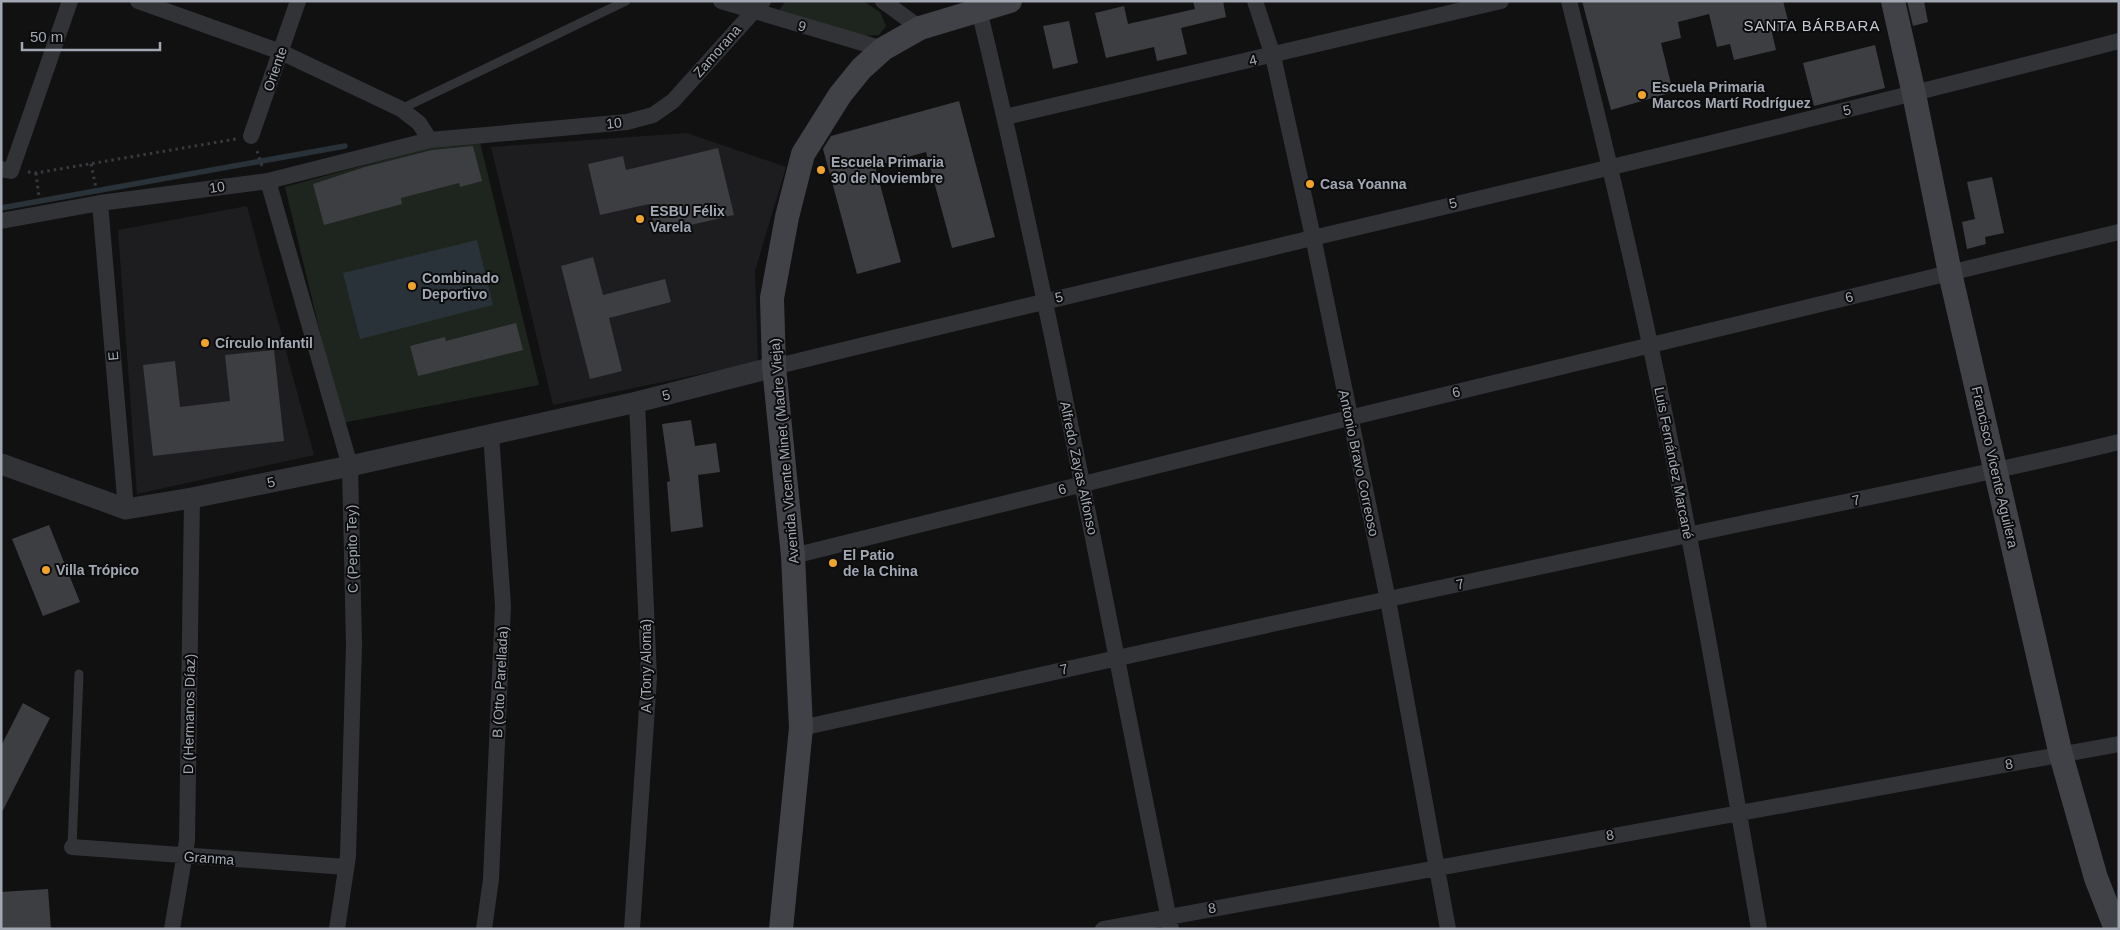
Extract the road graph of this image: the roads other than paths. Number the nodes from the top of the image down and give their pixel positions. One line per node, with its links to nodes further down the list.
1 (70, 1): 26 (street)
2 (138, 1): 17 (street)
3 (298, 1): 17 (street, Oriente)
4 (626, 1): 21 (lane)
5 (721, 1): 12 (street, 9)
6 (882, 1): 14 (street)
7 (1010, 1): 13 (main road, Avenida Vicente Minet (Madre Vieja))
8 (1255, 1): 18 (street, Antonio Bravo Correoso)
9 (1501, 1): 18 (street, 4)
10 (1570, 1): 25 (street, Luis Fernández Marcané)
11 (1892, 1): 19 (main road, Francisco Vicente Aguilera)
12 (757, 6): 16 (street, 9); 20 (street, Zamorana)
13 (979, 10): 14 (main road, Avenida Vicente Minet (Madre Vieja)); 22 (street, Alfredo Zayas Alfonso)
14 (920, 28): 16 (main road, Avenida Vicente Minet (Madre Vieja))
15 (2119, 41): 19 (street, 5)
16 (883, 49): 35 (main road, Avenida Vicente Minet (Madre Vieja))
17 (281, 52): 21 (street); 23 (street, Oriente)
18 (1273, 56): 22 (street, 4); 31 (street, Antonio Bravo Correoso)
19 (1914, 94): 25 (street, 5); 32 (main road, Francisco Vicente Aguilera)
20 (673, 101): 24 (street, 10)
21 (401, 109): 24 (street)
22 (1005, 117): 33 (street, Alfredo Zayas Alfonso)
23 (251, 136)
24 (430, 140): 27 (street, 10)
25 (1610, 166): 31 (street, 5); 34 (street, Luis Fernández Marcané)
26 (6, 170)
27 (268, 181): 28 (street, 10); 41 (street, C (Pepito Tey))
28 (100, 203): 29 (street, 10); 45 (street, E)
29 (1, 221)
30 (2119, 232): 32 (street, 6)
31 (1313, 236): 33 (street, 5); 37 (street, Antonio Bravo Correoso)
32 (1950, 272): 34 (street, 6); 42 (main road, Francisco Vicente Aguilera)
33 (1044, 301): 35 (street, 5); 43 (street, Alfredo Zayas Alfonso)
34 (1650, 345): 37 (street, 6); 46 (street, Luis Fernández Marcané)
35 (774, 367): 36 (street, 5); 47 (main road, Avenida Vicente Minet (Madre Vieja))
36 (637, 402): 38 (street, 5); 63 (street, A (Tony Alomá))
37 (1348, 418): 43 (street, 6); 48 (street, Antonio Bravo Correoso)
38 (491, 434): 41 (street, 5); 62 (street, B (Otto Parellada))
39 (2119, 442): 42 (street, 7)
40 (1, 464): 45 (street, 5)
41 (350, 466): 44 (street, 5); 58 (street, C (Pepito Tey))
42 (1997, 472): 46 (street, 7); 53 (main road, Francisco Vicente Aguilera)
43 (1083, 484): 47 (street, 6); 49 (street, Alfredo Zayas Alfonso)
44 (192, 498): 45 (street, 5); 56 (street, D (Hermanos Díaz))
45 (126, 509)
46 (1688, 534): 48 (street, 7); 54 (street, Luis Fernández Marcané)
47 (793, 556): 51 (main road, Avenida Vicente Minet (Madre Vieja))
48 (1388, 600): 49 (street, 7); 57 (street, Antonio Bravo Correoso)
49 (1117, 657): 51 (street, 7); 59 (street, Alfredo Zayas Alfonso)
50 (79, 674): 55 (lane)
51 (801, 728): 64 (main road, Avenida Vicente Minet (Madre Vieja))
52 (2119, 744): 53 (street, 8)
53 (2061, 755): 54 (street, 8); 68 (main road, Francisco Vicente Aguilera)
54 (1739, 812): 57 (street, 8); 67 (street, Luis Fernández Marcané)
55 (72, 847): 56 (street, Granma)
56 (184, 856): 58 (street, Granma); 60 (street, D (Hermanos Díaz))
57 (1437, 866): 59 (street, 8); 66 (street, Antonio Bravo Correoso)
58 (346, 867): 61 (street, C (Pepito Tey))
59 (1170, 922): 65 (street, 8)
60 (172, 929)
61 (337, 929)
62 (484, 929)
63 (632, 929)
64 (782, 929)
65 (1103, 929)
66 (1448, 929)
67 (1759, 929)
68 (2116, 929)

